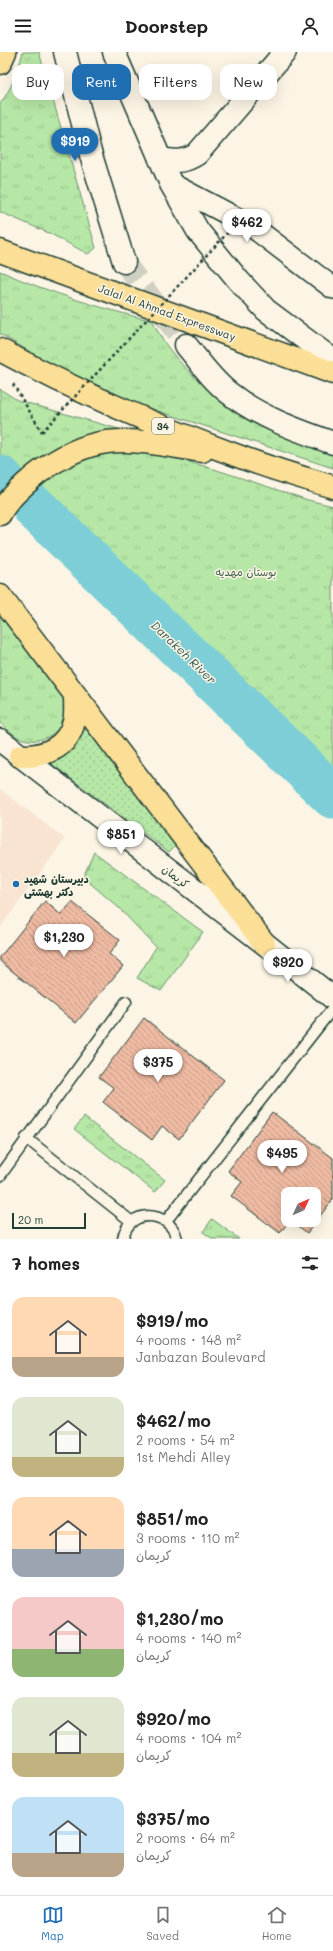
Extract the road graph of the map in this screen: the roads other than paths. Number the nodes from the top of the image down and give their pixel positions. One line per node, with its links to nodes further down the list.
1 (5, 52): 5 (highway)
2 (65, 52): 9 (main road)
3 (114, 52): 6 (main road)
4 (285, 52): 6 (main road)
5 (0, 63)
6 (160, 159): 7 (main road)
7 (171, 184): 10 (street); 13 (main road)
8 (0, 251): 14 (highway, Jalal Al Ahmad Expressway)
9 (124, 262)
10 (333, 288)
11 (186, 345): 15 (main road)
12 (0, 350): 16 (highway, 34)
13 (333, 360)
14 (333, 373)
15 (333, 443)
16 (238, 456): 17 (highway, 34); 18 (highway)
17 (333, 487)
18 (0, 513)
19 (0, 596): 20 (highway)
20 (75, 696): 22 (highway); 23 (highway)
21 (0, 740): 22 (main road, کریمان)
22 (20, 756): 23 (main road, کریمان)
23 (264, 942): 24 (main road, کریمان)
24 (333, 998)
25 (126, 1002): 27 (lane)
26 (333, 1008): 29 (lane)
27 (26, 1138): 28 (lane); 30 (lane)
28 (0, 1176)
29 (166, 1221): 30 (lane); 32 (lane)
30 (132, 1222): 31 (lane)
31 (123, 1239)
32 (177, 1239)

